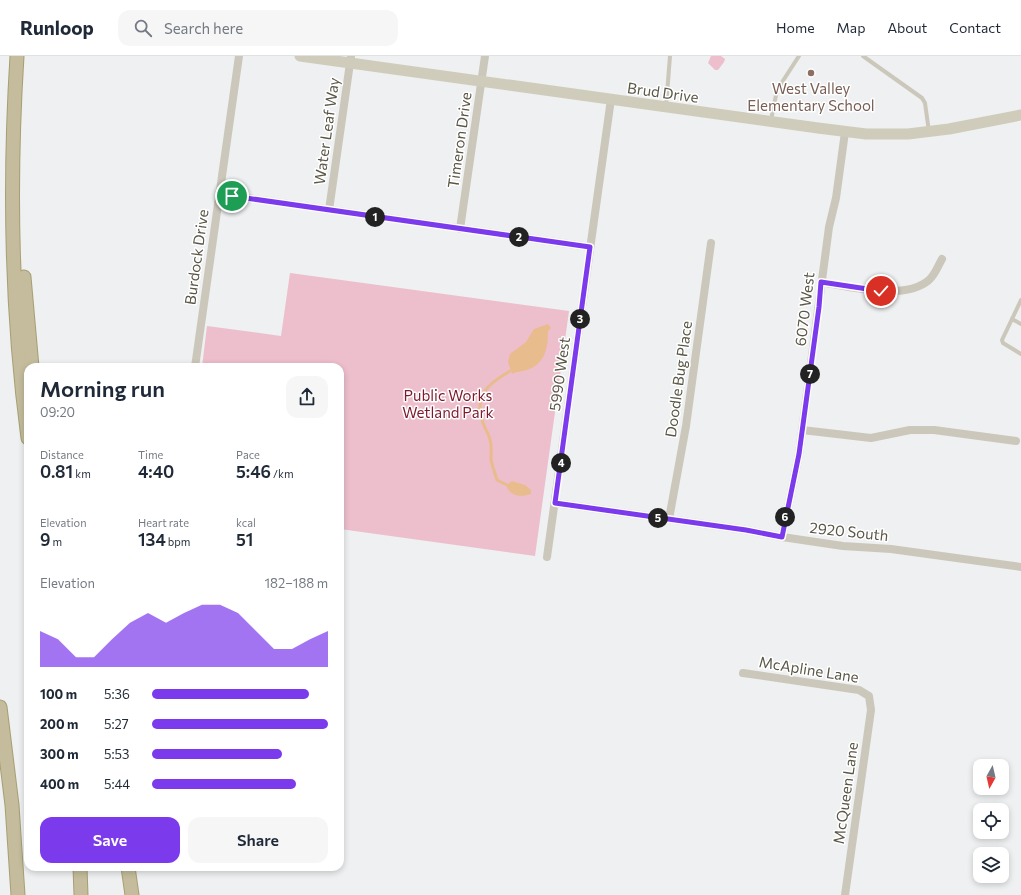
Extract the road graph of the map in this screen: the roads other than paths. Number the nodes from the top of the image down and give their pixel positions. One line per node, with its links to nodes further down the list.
1 (17, 56): 10 (highway)
2 (239, 56): 17 (street, Burdock Drive)
3 (300, 56): 8 (main road, Brud Drive)
4 (485, 56): 9 (street, Timeron Drive)
5 (670, 56): 12 (lane)
6 (799, 56): 14 (lane)
7 (863, 56): 16 (lane)
8 (350, 60): 9 (main road, Brud Drive); 18 (street, Water Leaf Way)
9 (481, 81): 11 (main road, Brud Drive); 19 (street, Timeron Drive)
10 (14, 100): 28 (highway); 30 (highway)
11 (611, 100): 12 (main road, Brud Drive); 21 (street, 5990 West)
12 (666, 107): 14 (main road, Brud Drive)
13 (1021, 115): 16 (main road, Brud Drive)
14 (771, 122): 15 (main road, Brud Drive)
15 (845, 132): 16 (main road, Brud Drive); 23 (street, 6070 West)
16 (929, 132)
17 (219, 194): 18 (street); 29 (street, Burdock Drive)
18 (329, 210): 19 (street)
19 (460, 229): 21 (street)
20 (711, 243): 34 (street, Doodle Bug Place)
21 (590, 247): 33 (street, 5990 West)
22 (942, 259): 23 (street)
23 (821, 282): 31 (street, 6070 West)
24 (1021, 300): 25 (lane)
25 (1012, 319): 26 (lane); 27 (lane)
26 (1021, 324)
27 (1021, 354)
28 (32, 363)
29 (196, 363)
30 (24, 391)
31 (802, 430): 32 (street); 35 (street, 6070 West)
32 (1016, 441)
33 (555, 503): 34 (street, 2920 South); 36 (street, 5990 West)
34 (669, 519): 35 (street, 2920 South)
35 (782, 537): 37 (street, 2920 South)
36 (547, 557)
37 (1021, 566)
38 (743, 673): 39 (street, McApline Lane)
39 (869, 696): 46 (street, McQueen Lane)
40 (0, 707): 43 (highway)
41 (80, 871): 44 (highway)
42 (129, 871): 45 (highway)
43 (18, 895)
44 (81, 895)
45 (132, 895)
46 (845, 895)

